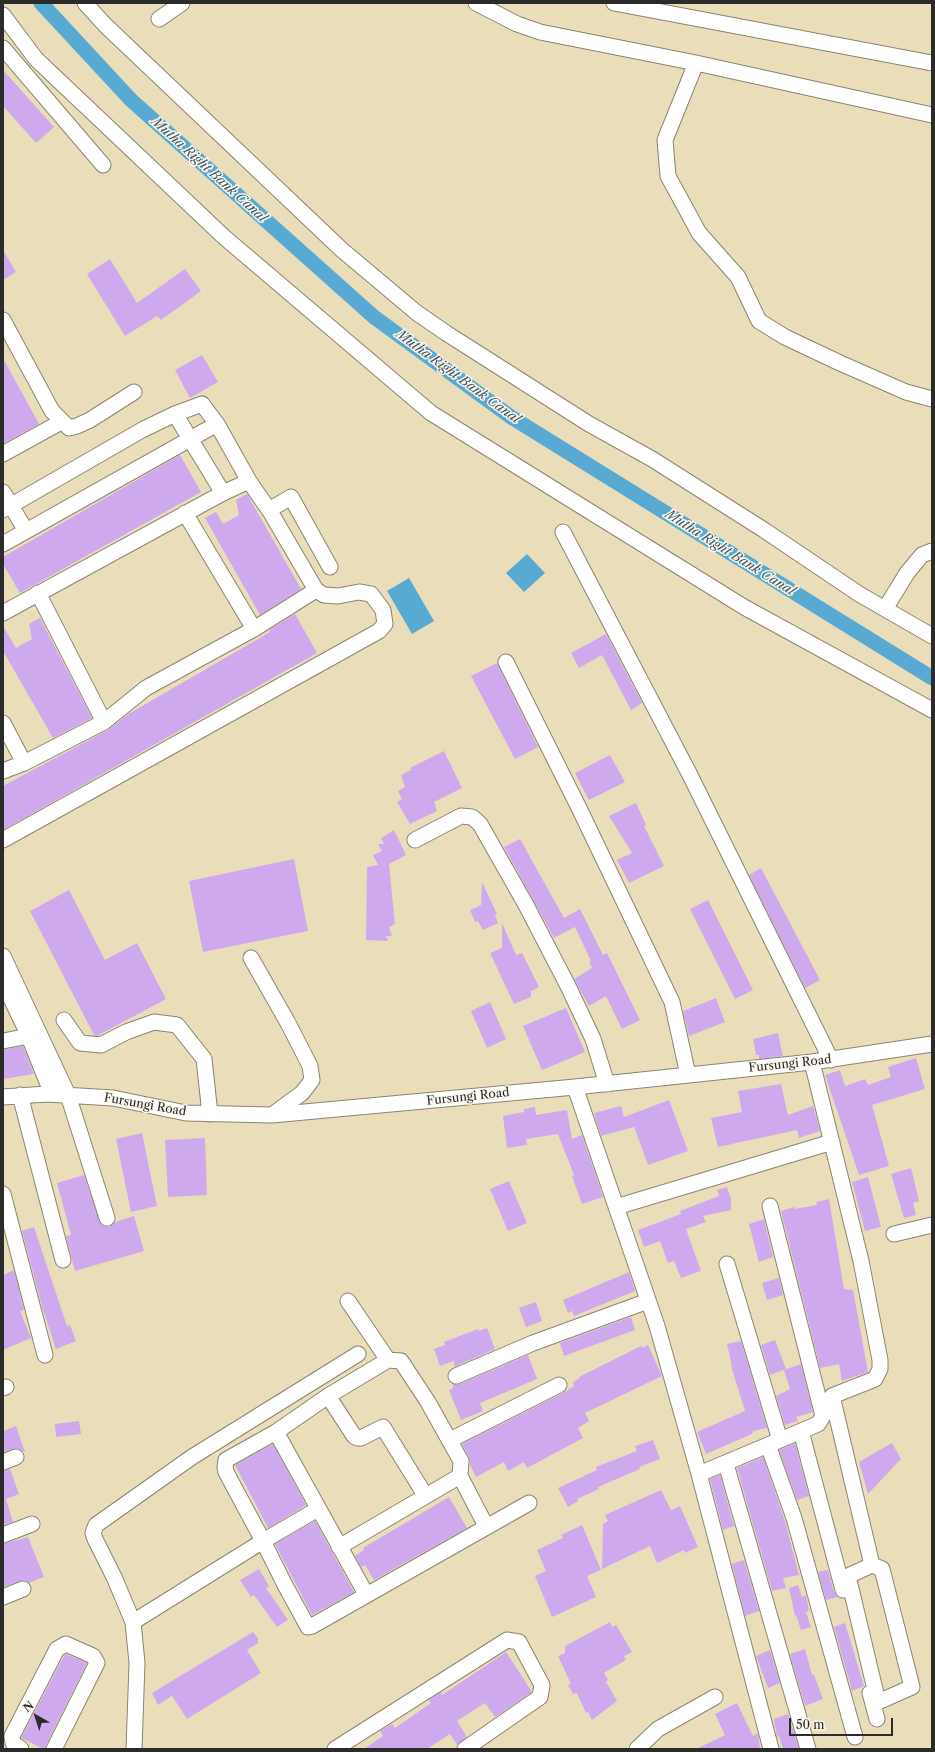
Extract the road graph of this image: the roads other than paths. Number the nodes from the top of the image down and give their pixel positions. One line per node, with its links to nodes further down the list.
1 (85, 3): 33 (street)
2 (182, 3): 6 (street)
3 (476, 3): 8 (street)
4 (614, 3): 9 (street)
5 (3, 15): 38 (street)
6 (159, 20)
7 (3, 48): 11 (street)
8 (696, 63): 10 (street); 14 (street)
9 (932, 63)
10 (932, 115)
11 (103, 165)
12 (3, 320): 16 (street)
13 (134, 392): 16 (street)
14 (932, 399)
15 (175, 414): 17 (street); 18 (street); 23 (street)
16 (61, 422): 19 (street)
17 (217, 424): 18 (street); 20 (street)
18 (190, 440): 22 (street); 26 (street)
19 (3, 454)
20 (249, 481): 22 (street); 24 (street)
21 (3, 492): 23 (street)
22 (223, 492): 25 (street)
23 (7, 508): 26 (street)
24 (269, 510): 30 (street); 31 (street)
25 (185, 513): 32 (street); 35 (street)
26 (26, 531): 28 (street)
27 (563, 532): 52 (street)
28 (3, 544)
29 (932, 551): 33 (street)
30 (330, 567)
31 (316, 590): 35 (street); 43 (street)
32 (38, 593): 34 (street); 39 (street)
33 (885, 609): 36 (street)
34 (3, 613)
35 (254, 629): 39 (street)
36 (932, 636)
37 (506, 662): 54 (street)
38 (932, 710)
39 (104, 722): 41 (street)
40 (3, 723): 41 (street)
41 (24, 762): 42 (street)
42 (3, 771)
43 (3, 840)
44 (415, 840): 55 (street)
45 (3, 956): 58 (street)
46 (252, 958): 62 (street)
47 (3, 982): 49 (street)
48 (64, 1020): 61 (street)
49 (29, 1036): 50 (street); 57 (street)
50 (3, 1041)
51 (932, 1044): 52 (street, Fursungi Road)
52 (831, 1060): 53 (street, Fursungi Road)
53 (812, 1062): 54 (street, Fursungi Road); 63 (street)
54 (688, 1075): 55 (street, Fursungi Road)
55 (607, 1084): 56 (street, Fursungi Road)
56 (575, 1087): 62 (street, Fursungi Road); 66 (street)
57 (52, 1094): 58 (street, Fursungi Road); 59 (street, Fursungi Road)
58 (68, 1095): 61 (street, Fursungi Road); 67 (street)
59 (20, 1096): 60 (street, Fursungi Road); 70 (street)
60 (3, 1097)
61 (210, 1114): 62 (street, Fursungi Road)
62 (272, 1115)
63 (832, 1142): 66 (street); 95 (street)
64 (3, 1194): 75 (street)
65 (770, 1206): 80 (street)
66 (616, 1207): 73 (street)
67 (107, 1218)
68 (932, 1225): 69 (street)
69 (894, 1234)
70 (63, 1260)
71 (727, 1264): 83 (street)
72 (348, 1301): 76 (street)
73 (648, 1301): 77 (street); 85 (street)
74 (358, 1354): 99 (street)
75 (45, 1355)
76 (388, 1360): 79 (street); 82 (street)
77 (456, 1376)
78 (559, 1385): 82 (street)
79 (328, 1396): 81 (street); 87 (street)
80 (801, 1431): 83 (street); 101 (street)
81 (276, 1432): 89 (street); 93 (street)
82 (450, 1440): 86 (street)
83 (774, 1442): 84 (street); 102 (street)
84 (726, 1464): 85 (street); 110 (street)
85 (700, 1474): 109 (street)
86 (460, 1476): 87 (street); 91 (street)
87 (425, 1495): 94 (street)
88 (529, 1503): 91 (street)
89 (318, 1509): 93 (street); 94 (street)
90 (32, 1524): 92 (street)
91 (486, 1526): 97 (street)
92 (3, 1535)
93 (263, 1541): 97 (street); 99 (street)
94 (339, 1547): 97 (street)
95 (872, 1565): 95 (street)
96 (23, 1589): 98 (street)
97 (366, 1594)
98 (3, 1597)
99 (133, 1622): 105 (street)
100 (715, 1697): 108 (street)
101 (877, 1719)
102 (855, 1738)
103 (21, 1749): 104 (street)
104 (54, 1749)
105 (134, 1749)
106 (335, 1749): 107 (street)
107 (465, 1749)
108 (637, 1749)
109 (771, 1749)
110 (808, 1749)

